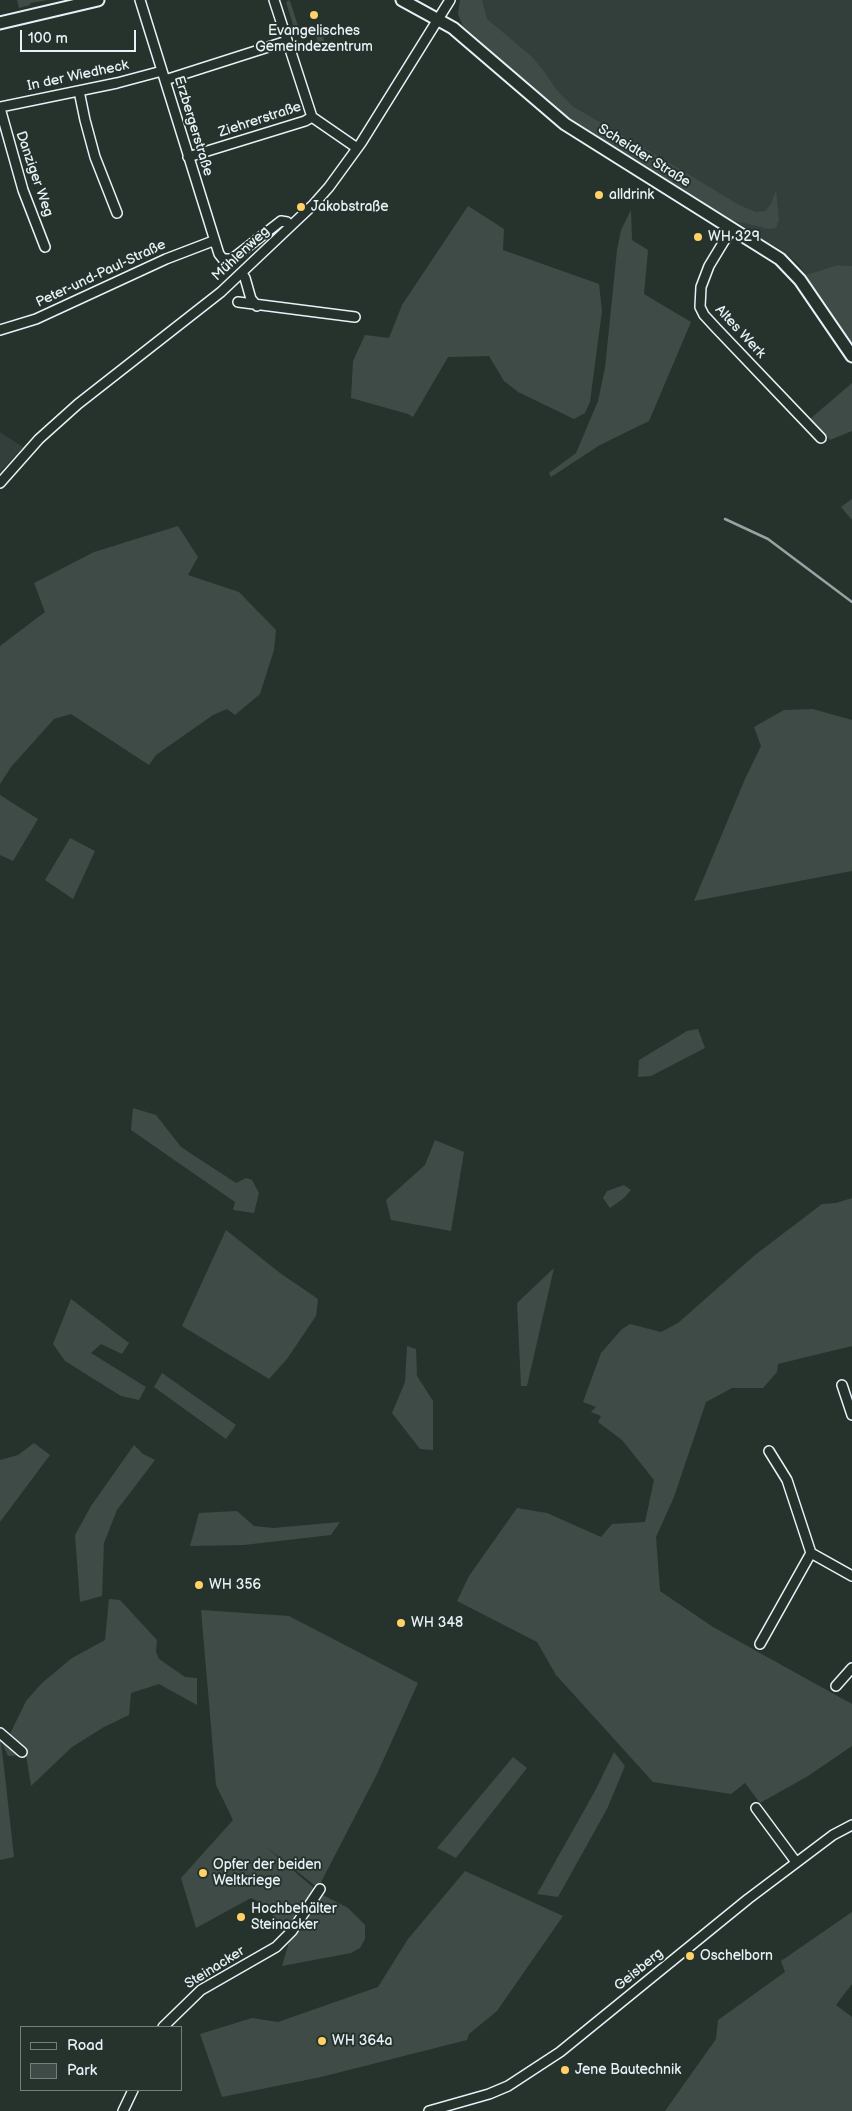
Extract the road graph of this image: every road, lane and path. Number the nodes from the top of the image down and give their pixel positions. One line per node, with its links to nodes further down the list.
1 (98, 0): 8 (main road)
2 (140, 0): 10 (street, Erzbergerstraße)
3 (274, 0): 9 (street)
4 (402, 0): 7 (main road, Scheidter Straße)
5 (440, 0): 7 (street)
6 (450, 0): 7 (street, Mühlenweg)
7 (441, 15): 14 (street, Mühlenweg); 18 (main road, Scheidter Straße)
8 (0, 23)
9 (287, 41): 10 (street, In der Wiedheck); 13 (street)
10 (163, 75): 11 (street, In der Wiedheck); 15 (street, Erzbergerstraße)
11 (80, 91): 12 (street, In der Wiedheck); 16 (street)
12 (0, 108): 20 (street, Danziger Weg)
13 (312, 117): 14 (street); 15 (street, Ziehrerstraße)
14 (357, 148): 17 (street, Mühlenweg)
15 (188, 157): 19 (street, Erzbergerstraße)
16 (117, 213)
17 (290, 226): 19 (street, Erzbergerstraße); 21 (street, Mühlenweg)
18 (732, 228): 26 (main road, Scheidter Straße); 27 (street, Altes Werk)
19 (213, 241): 25 (street, Peter-und-Paul-Straße)
20 (45, 247)
21 (242, 273): 23 (street); 28 (street, Mühlenweg)
22 (238, 302): 23 (street)
23 (258, 306): 24 (street)
24 (355, 317)
25 (0, 330)
26 (852, 356)
27 (821, 438)
28 (0, 482)
29 (842, 1385): 30 (street)
30 (852, 1415)
31 (769, 1450): 32 (street)
32 (811, 1553): 33 (street); 34 (street)
33 (852, 1576)
34 (760, 1644)
35 (852, 1668): 36 (street)
36 (836, 1686)
37 (0, 1733): 38 (street)
38 (22, 1752)
39 (756, 1808): 41 (street)
40 (852, 1825): 41 (street, Geisberg)
41 (796, 1862): 46 (street, Geisberg)
42 (320, 1888): 43 (street, Steinacker)
43 (164, 2026)
44 (133, 2091): 45 (street)
45 (123, 2111)
46 (429, 2111)

